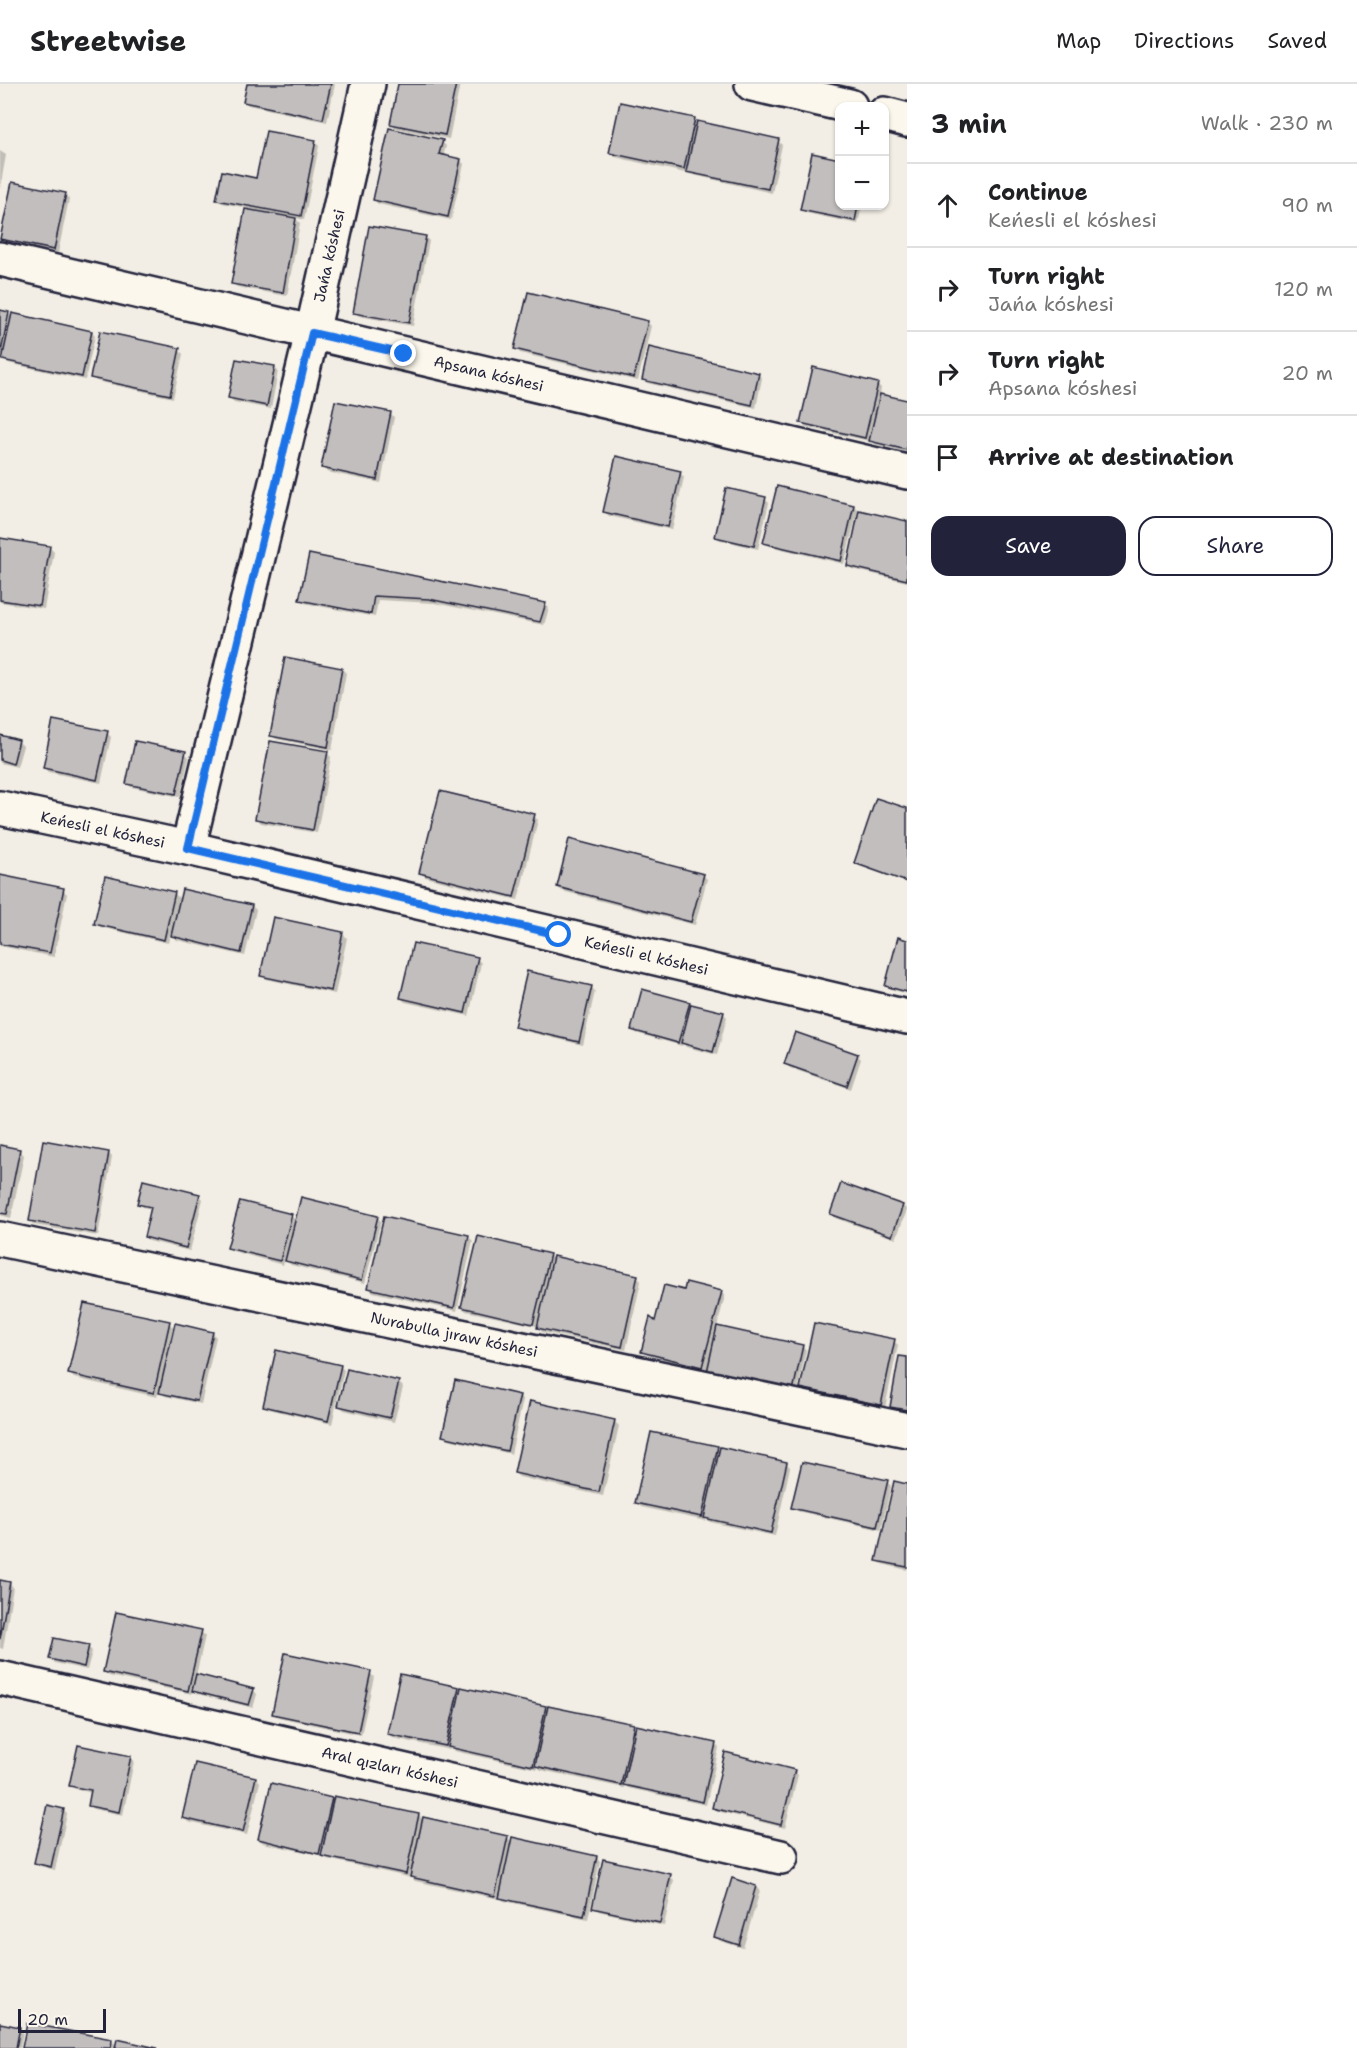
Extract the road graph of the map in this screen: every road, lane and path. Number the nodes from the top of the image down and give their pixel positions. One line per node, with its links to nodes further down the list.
1 (368, 84): 7 (street, Jańa kóshesi)
2 (752, 84): 3 (street)
3 (835, 103)
4 (889, 115): 5 (street)
5 (907, 120)
6 (0, 259): 7 (street, Apsana kóshesi)
7 (312, 333): 8 (street, Apsana kóshesi); 10 (street, Jańa kóshesi)
8 (907, 472)
9 (0, 808): 10 (street, Keńesli el kóshesi)
10 (188, 848): 11 (street, Keńesli el kóshesi)
11 (907, 1017)
12 (0, 1239): 13 (street, Nurabulla jıraw kóshesi)
13 (907, 1430)
14 (0, 1678): 15 (street, Aral qızları kóshesi)
15 (781, 1857)

